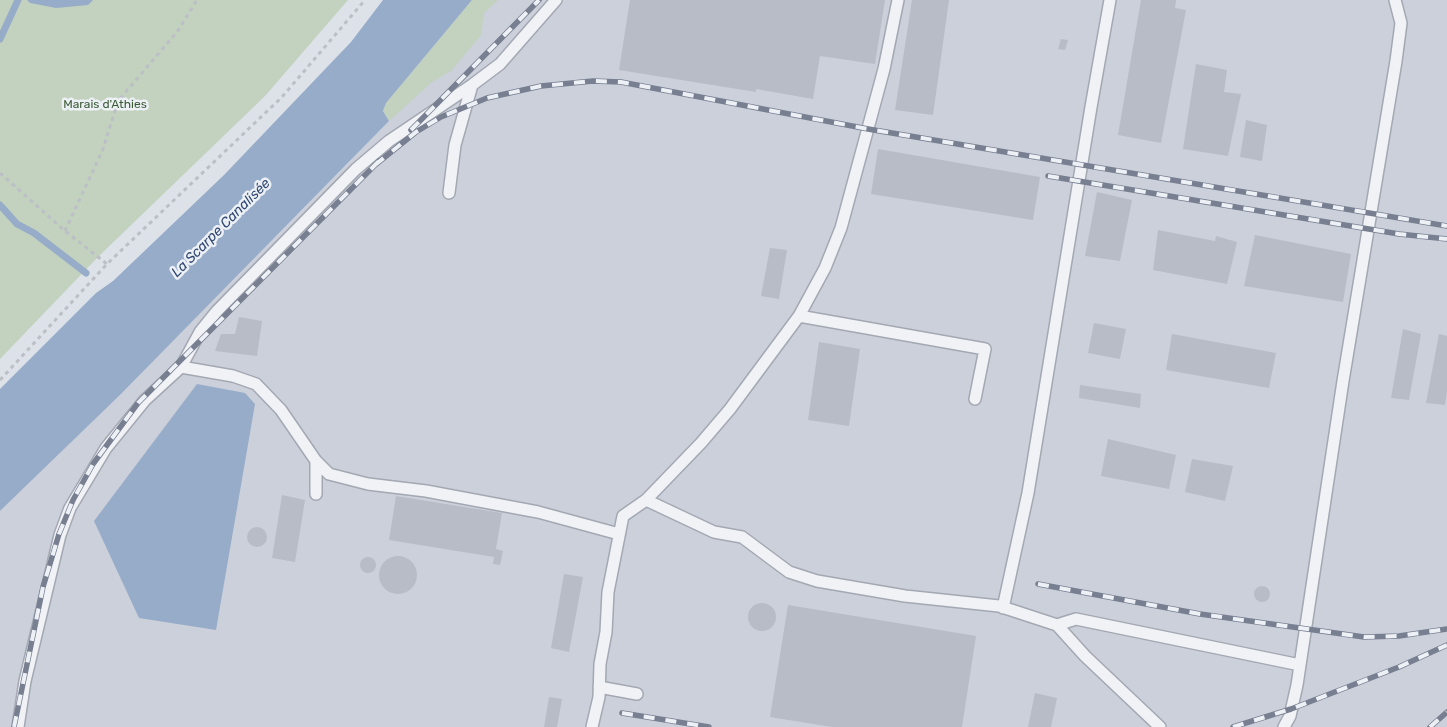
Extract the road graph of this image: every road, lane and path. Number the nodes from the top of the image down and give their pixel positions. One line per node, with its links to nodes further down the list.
1 (197, 0): 10 (path)
2 (365, 0): 11 (path)
3 (556, 0): 7 (lane)
4 (898, 0): 12 (lane)
5 (1110, 0): 20 (lane)
6 (1395, 0): 22 (lane)
7 (472, 85): 9 (lane); 13 (lane)
8 (0, 173): 10 (path)
9 (449, 193)
10 (65, 231): 11 (path)
11 (107, 264): 14 (path)
12 (799, 316): 15 (lane); 18 (lane)
13 (181, 367): 16 (lane); 25 (lane)
14 (0, 380)
15 (975, 399)
16 (316, 461): 17 (lane); 19 (lane)
17 (316, 494)
18 (646, 500): 19 (lane); 20 (lane)
19 (620, 534): 23 (lane)
20 (1004, 608): 21 (lane)
21 (1057, 625): 22 (lane); 27 (lane)
22 (1300, 666): 28 (lane)
23 (599, 687): 24 (lane); 26 (lane)
24 (637, 694)
25 (18, 727)
26 (592, 727)
27 (1160, 727)
28 (1284, 727)

